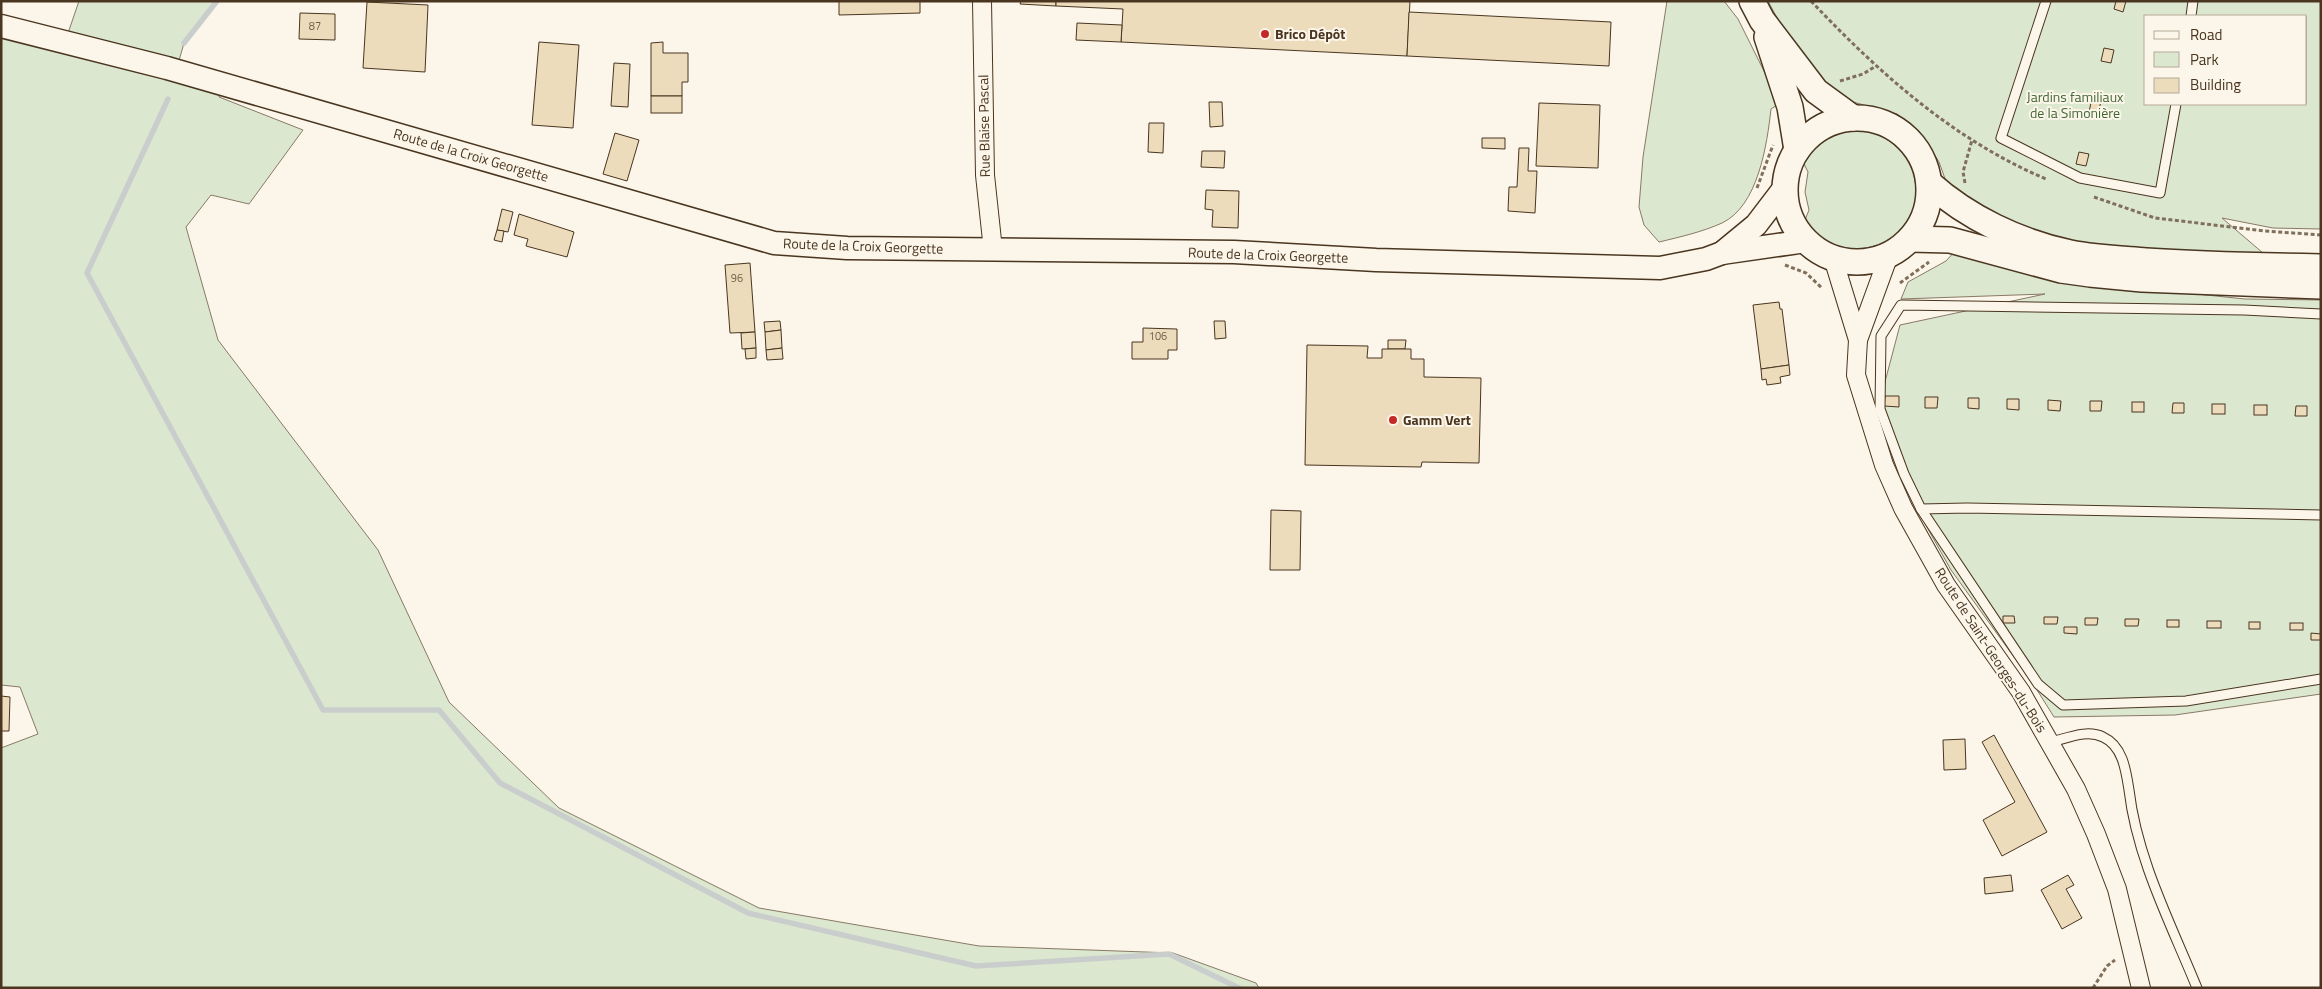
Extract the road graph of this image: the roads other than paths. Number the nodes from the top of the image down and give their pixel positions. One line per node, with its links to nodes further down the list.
1 (982, 1): 14 (street, Rue Blaise Pascal)
2 (2046, 1): 7 (lane)
3 (2193, 1): 5 (lane)
4 (1757, 11): 8 (main road); 9 (main road)
5 (2191, 15)
6 (1, 26): 14 (street, Route de la Croix Georgette)
7 (2176, 105)
8 (1853, 118): 9 (main road); 10 (main road)
9 (1797, 150): 11 (main road)
10 (1929, 182): 12 (main road); 18 (main road)
11 (1785, 187): 13 (main road); 15 (street, Route de la Croix Georgette)
12 (1910, 239): 16 (main road); 19 (main road)
13 (1806, 241): 15 (street, Route de la Croix Georgette); 17 (main road)
14 (993, 250): 15 (street, Route de la Croix Georgette)
15 (1722, 253)
16 (1889, 255): 17 (main road); 21 (street, Route de Saint-Georges-du-Bois)
17 (1833, 258): 21 (street, Route de Saint-Georges-du-Bois)
18 (2321, 267)
19 (2321, 286)
20 (2321, 314): 22 (lane)
21 (1858, 340): 25 (street, Route de Saint-Georges-du-Bois)
22 (1921, 509): 23 (lane); 24 (lane)
23 (2321, 515)
24 (2321, 679)
25 (2051, 742): 26 (street, Route de Saint-Georges-du-Bois); 27 (lane)
26 (2142, 988)
27 (2197, 988)

